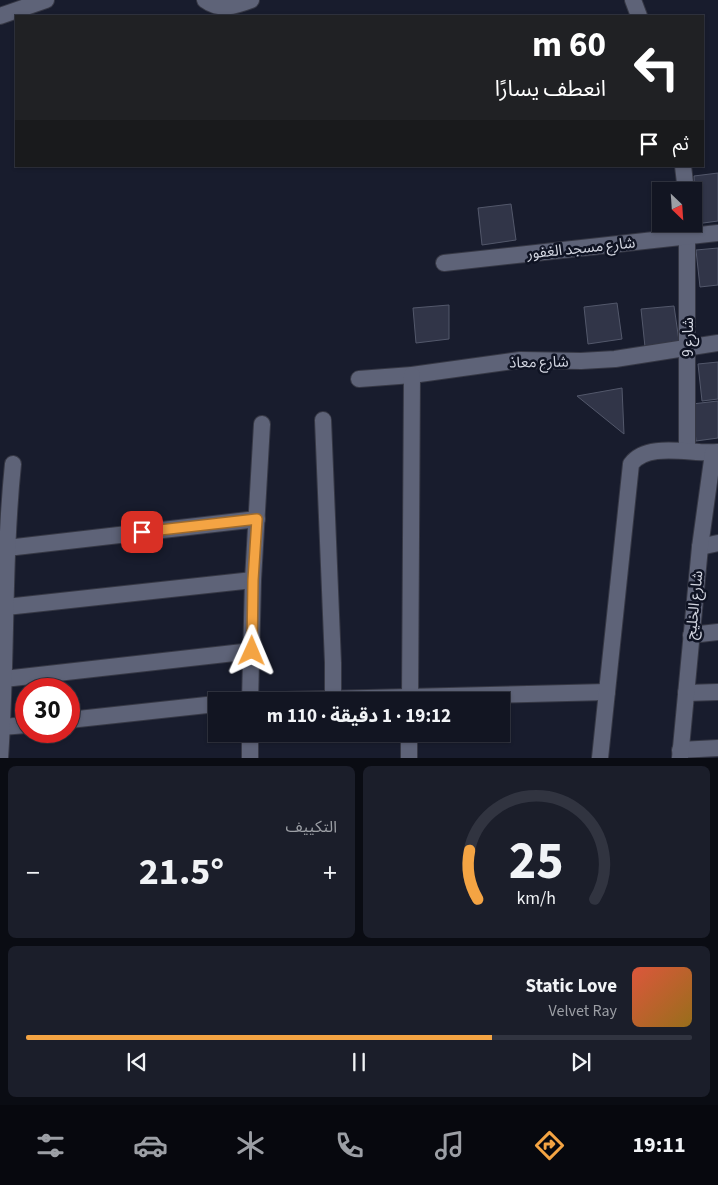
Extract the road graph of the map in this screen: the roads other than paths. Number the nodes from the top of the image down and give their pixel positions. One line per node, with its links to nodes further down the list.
1 (46, 0): 6 (street)
2 (205, 0): 3 (street)
3 (251, 0)
4 (633, 0): 5 (street)
5 (639, 15)
6 (0, 16)
7 (683, 167): 8 (street)
8 (685, 182)
9 (702, 231): 12 (street, شارع مسجد الغفور)
10 (672, 232): 13 (street, شارع مسجد الغفور)
11 (687, 232): 15 (street, شارع 9)
12 (718, 233)
13 (444, 263)
14 (718, 343): 15 (street, شارع معاذ)
15 (688, 349): 16 (street, شارع معاذ); 20 (street, شارع 9)
16 (412, 375): 17 (street, شارع معاذ); 35 (street)
17 (359, 379)
18 (323, 420): 34 (street)
19 (262, 424): 23 (street)
20 (687, 451): 21 (street); 36 (street)
21 (715, 452): 25 (street, شارع الخليج)
22 (14, 464): 26 (street)
23 (257, 519): 26 (street); 27 (street)
24 (718, 543): 25 (street)
25 (700, 547): 30 (street, شارع الخليج)
26 (7, 548): 28 (street)
27 (253, 580): 28 (street); 31 (street)
28 (6, 607): 32 (street)
29 (718, 632): 30 (street)
30 (691, 635): 38 (street, شارع الخليج)
31 (252, 651): 32 (street); 33 (street)
32 (4, 679): 43 (street)
33 (249, 692)
34 (332, 692)
35 (410, 692)
36 (607, 692): 39 (street); 51 (street)
37 (718, 692): 38 (street)
38 (686, 693): 47 (street, شارع الخليج)
39 (510, 695)
40 (208, 705): 41 (street)
41 (80, 719)
42 (15, 726): 43 (street)
43 (2, 727): 48 (street)
44 (250, 742): 49 (street)
45 (409, 742): 50 (street)
46 (718, 748): 47 (street)
47 (680, 754)
48 (0, 758)
49 (250, 758)
50 (409, 758)
51 (600, 758)

